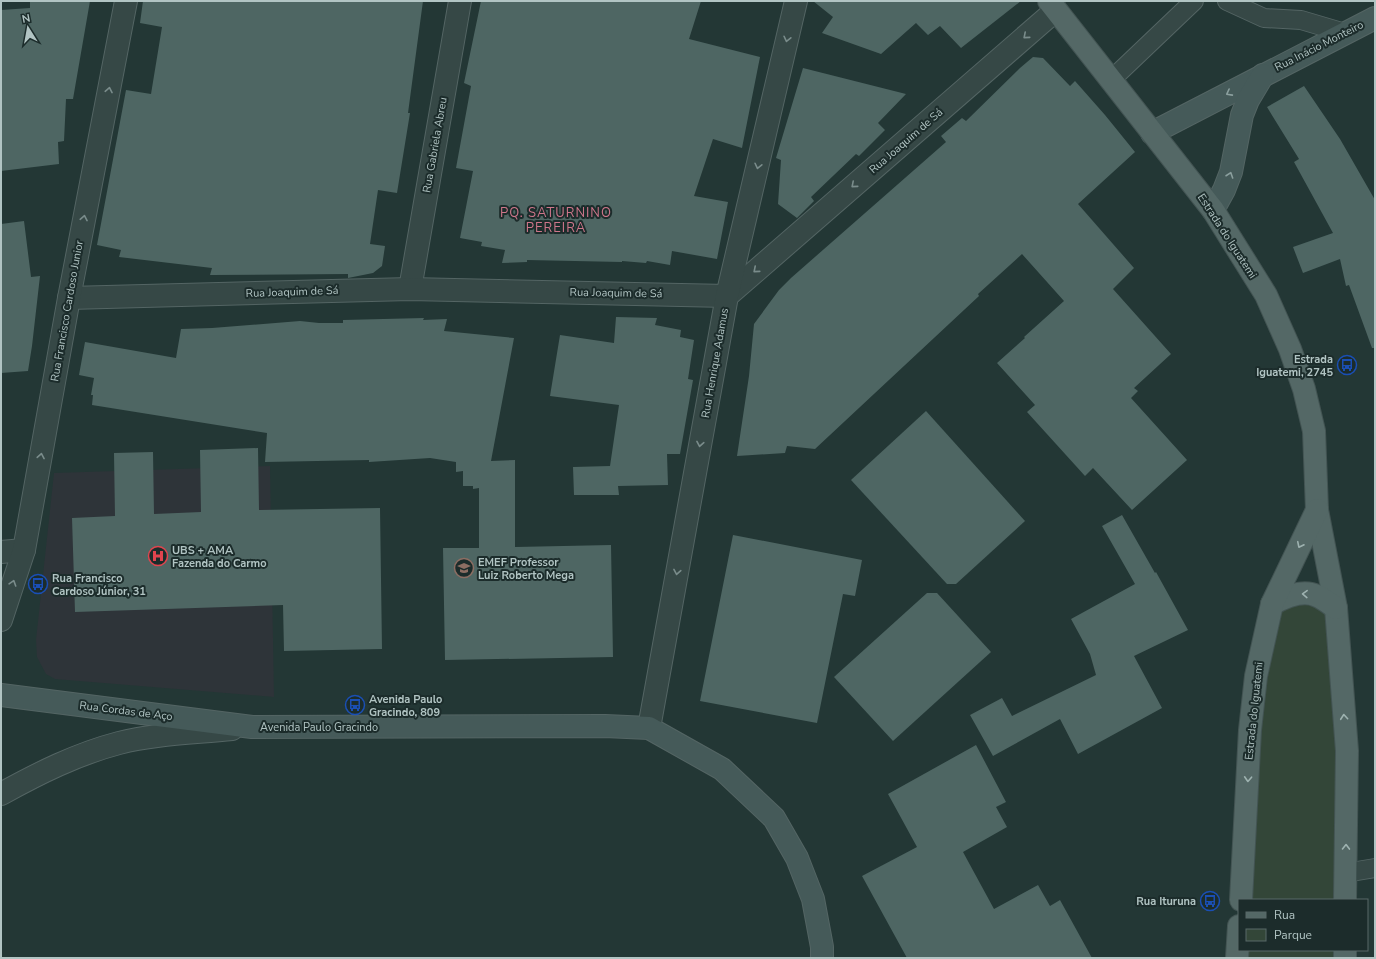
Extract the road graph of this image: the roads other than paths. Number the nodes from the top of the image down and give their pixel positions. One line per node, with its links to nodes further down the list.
1 (126, 1): 15 (street, Rua Francisco Cardoso Junior, one-way to 1)
2 (460, 1): 13 (street, Rua Gabriela Abreu)
3 (796, 1): 14 (street, Rua Henrique Adamus, one-way to 14)
4 (1194, 1): 10 (lane)
5 (1227, 1): 8 (lane)
6 (1052, 6): 10 (main road, Estrada do Iguatemi); 14 (street, Rua Joaquim de Sá, one-way to 14)
7 (1375, 18): 8 (street, Rua Inácio Monteiro)
8 (1345, 33): 9 (street, Rua Inácio Monteiro)
9 (1263, 75): 11 (street, Rua Inácio Monteiro, one-way to 11); 12 (street, Rua Inácio Monteiro, one-way to 9)
10 (1111, 80): 11 (main road, Estrada do Iguatemi)
11 (1152, 133): 12 (main road, Estrada do Iguatemi)
12 (1212, 210): 16 (main road, Estrada do Iguatemi)
13 (410, 289): 14 (street, Rua Joaquim de Sá); 15 (street, Rua Joaquim de Sá)
14 (727, 296): 24 (street, Rua Henrique Adamus, one-way to 24)
15 (69, 298): 17 (street, Rua Francisco Cardoso Junior, one-way to 15)
16 (1317, 510): 19 (main road, Estrada do Iguatemi, one-way to 19); 20 (main road, Estrada do Iguatemi)
17 (24, 550): 18 (street); 21 (street, Rua Francisco Cardoso Junior, one-way to 17)
18 (1, 552)
19 (1272, 604): 20 (main road, one-way to 19); 28 (main road, Estrada do Iguatemi, one-way to 28)
20 (1336, 608): 27 (main road, Estrada do Iguatemi, one-way to 20)
21 (1, 620)
22 (1, 696): 23 (street, Rua Cordas de Aço)
23 (252, 727): 24 (street, Avenida Paulo Gracindo); 25 (street, Avenida Paulo Gracindo)
24 (649, 728): 31 (street)
25 (1, 794)
26 (1375, 868): 27 (lane)
27 (1345, 873): 29 (main road, Estrada do Iguatemi)
28 (1241, 899)
29 (1345, 899)
30 (1238, 942): 32 (main road)
31 (825, 954)
32 (1237, 958)

